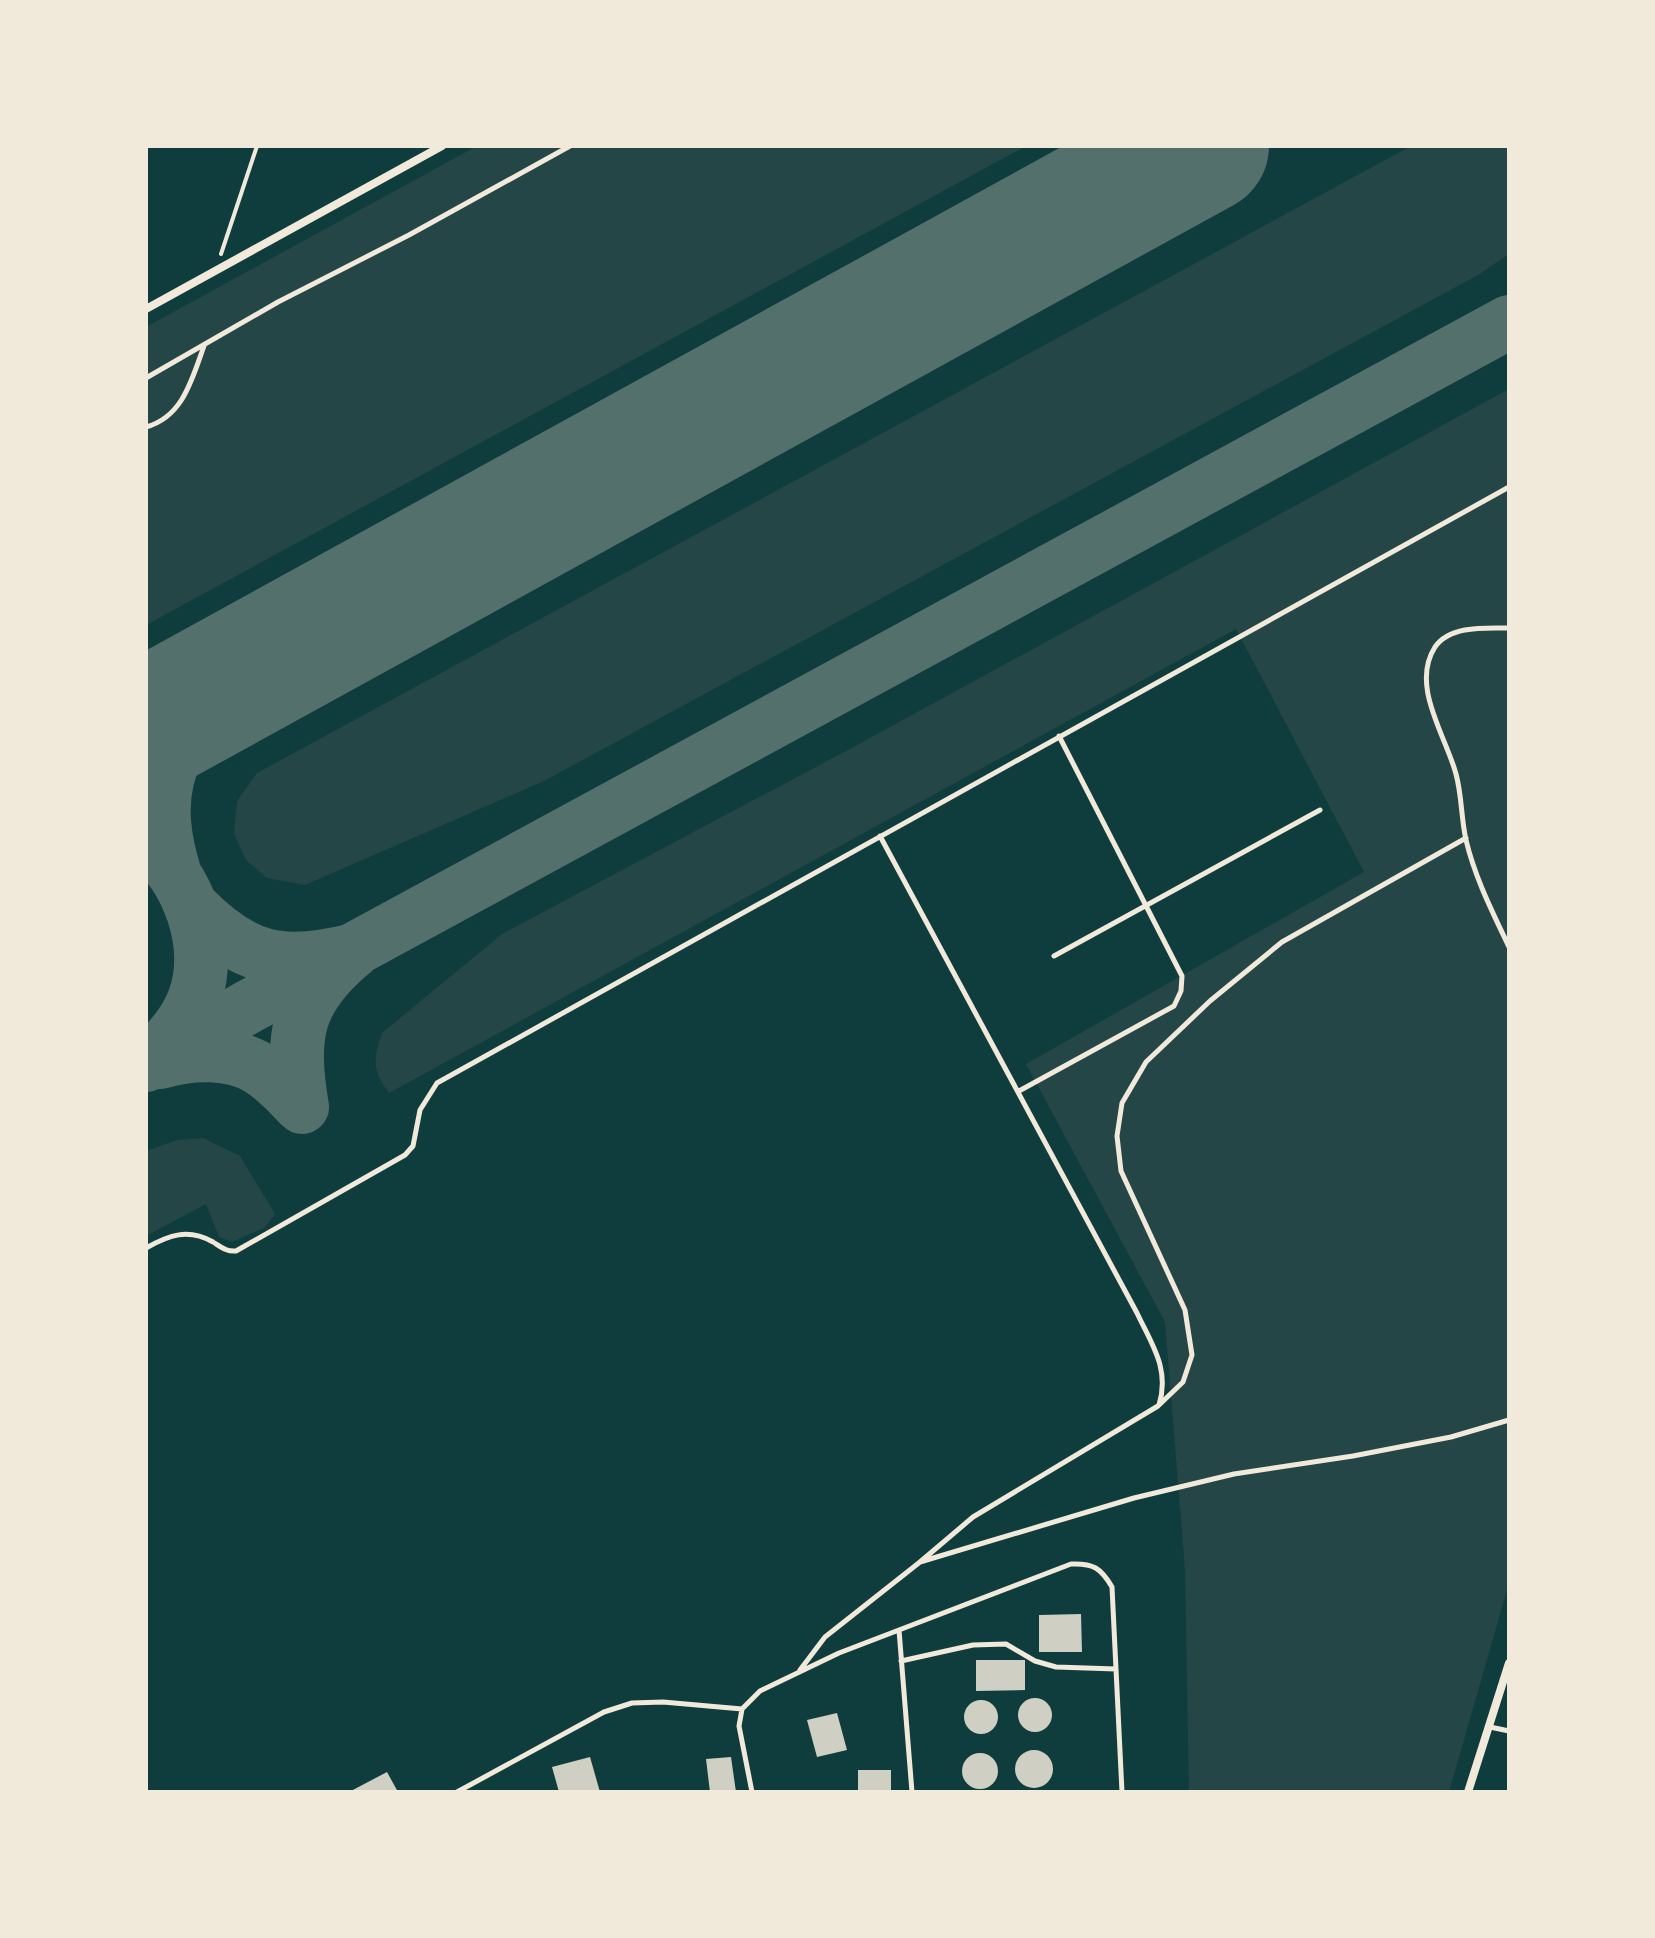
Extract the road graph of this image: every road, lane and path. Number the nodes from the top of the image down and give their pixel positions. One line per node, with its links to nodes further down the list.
1 (257, 146): 4 (path)
2 (442, 146): 4 (street)
3 (570, 146): 6 (lane)
4 (215, 272): 5 (street)
5 (146, 309)
6 (205, 345): 7 (lane); 8 (lane)
7 (146, 378)
8 (146, 427)
9 (1509, 487): 11 (lane)
10 (1509, 628): 14 (lane)
11 (1059, 736): 13 (lane); 15 (lane)
12 (1320, 810): 15 (lane)
13 (880, 836): 18 (lane); 19 (lane)
14 (1466, 838): 16 (lane); 20 (lane)
15 (1145, 905): 17 (lane); 18 (lane)
16 (1509, 947)
17 (1054, 956)
18 (1019, 1091): 20 (lane)
19 (146, 1248)
20 (1158, 1406): 22 (lane)
21 (1509, 1420): 22 (lane)
22 (920, 1562): 27 (lane)
23 (899, 1630): 24 (lane); 26 (lane); 27 (lane)
24 (901, 1661): 26 (lane); 33 (lane)
25 (1509, 1663): 29 (street)
26 (1116, 1669): 34 (lane)
27 (800, 1670): 28 (lane)
28 (742, 1709): 31 (lane); 32 (lane)
29 (1490, 1727): 30 (lane); 35 (street)
30 (1509, 1731)
31 (457, 1792)
32 (752, 1792)
33 (912, 1792)
34 (1122, 1792)
35 (1468, 1792)

